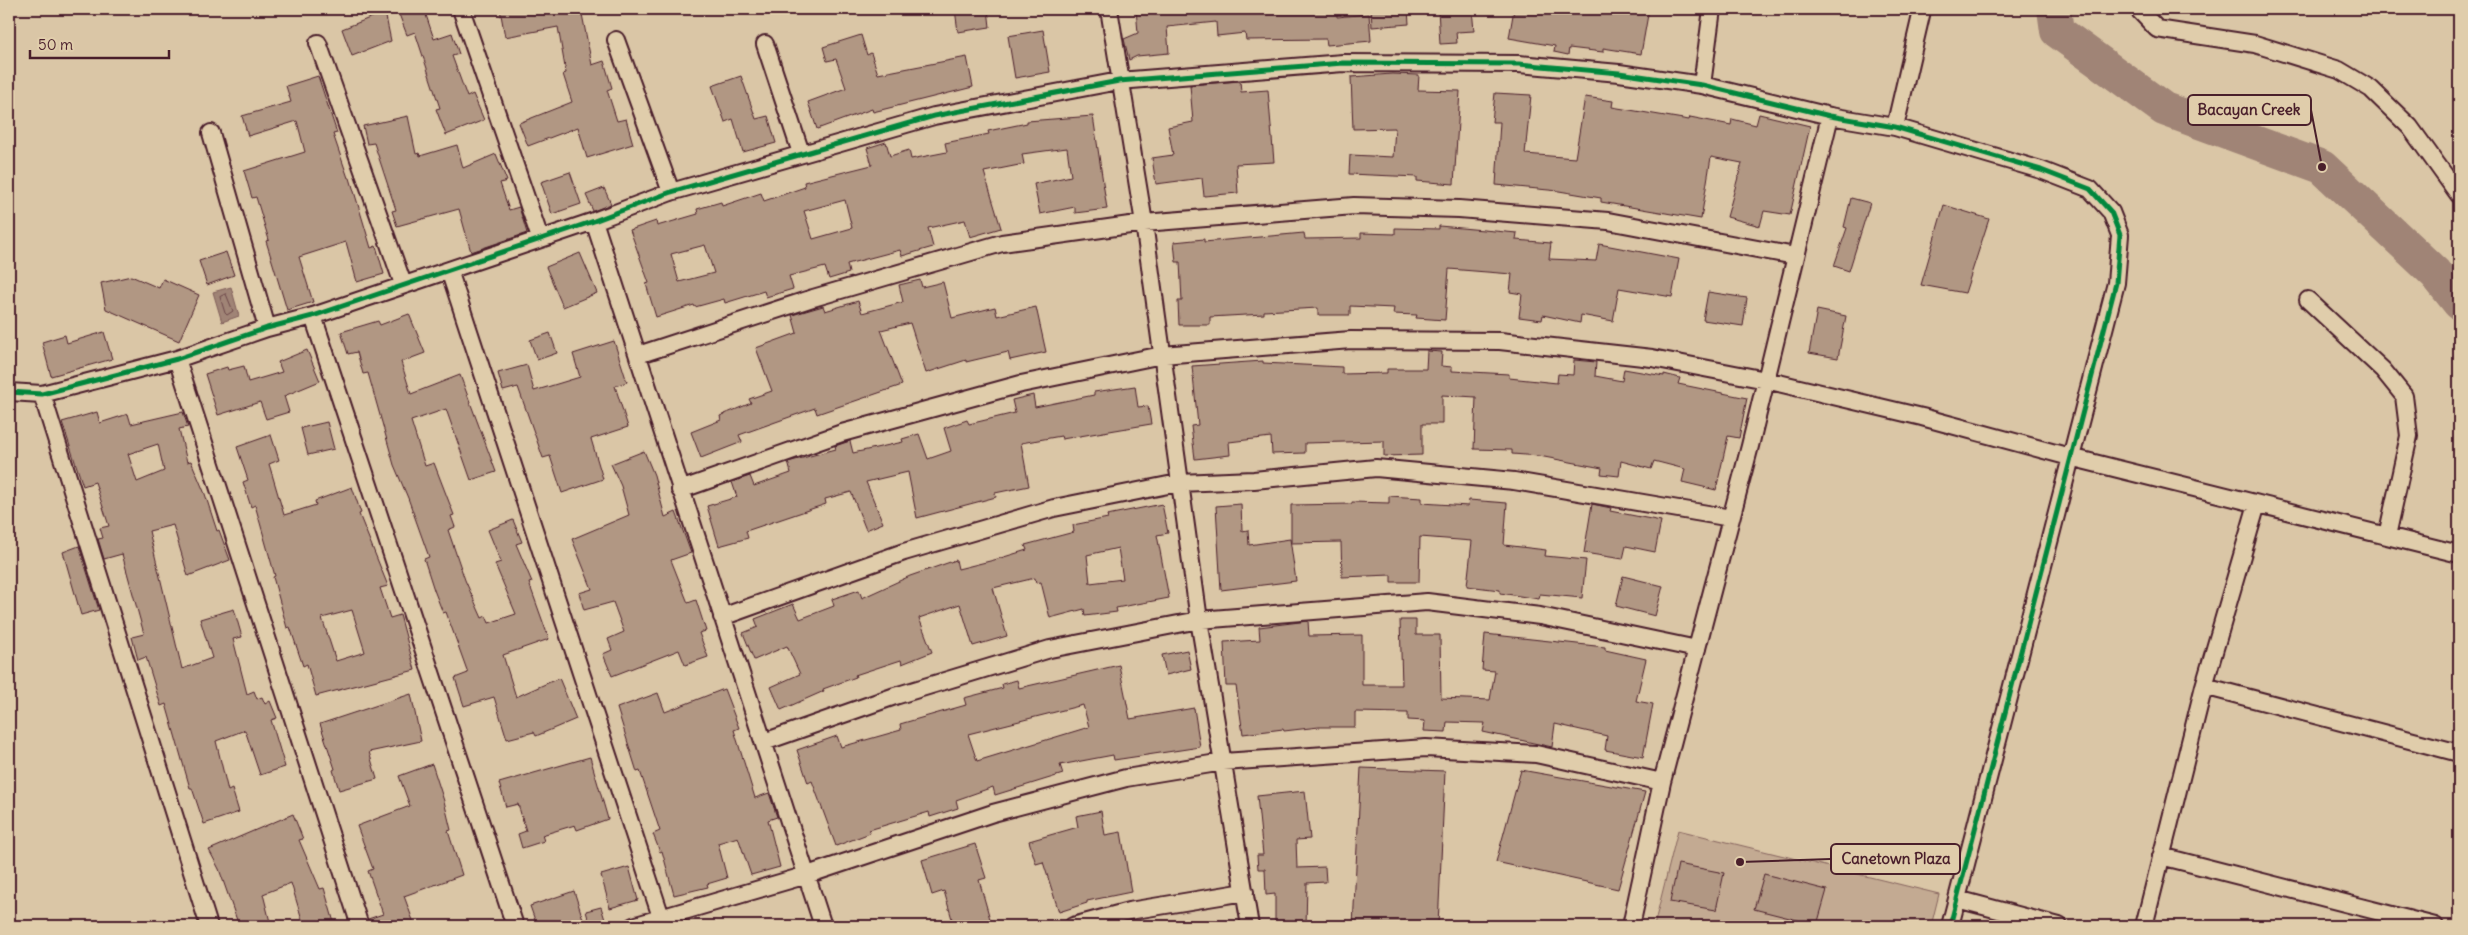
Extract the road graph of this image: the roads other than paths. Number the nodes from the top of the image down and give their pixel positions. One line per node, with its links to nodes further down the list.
1 (461, 9): 19 (street)
2 (1109, 9): 9 (street)
3 (1712, 9): 10 (street)
4 (2138, 9): 16 (street)
5 (1922, 11): 12 (street)
6 (616, 40): 15 (street)
7 (318, 44): 22 (street)
8 (765, 44): 14 (street)
9 (1119, 81): 10 (street); 14 (street); 18 (street)
10 (1702, 85): 11 (street)
11 (1830, 116): 12 (street); 20 (street)
12 (1895, 127): 32 (street)
13 (211, 133): 25 (street)
14 (801, 152): 15 (street)
15 (671, 192): 17 (street)
16 (2459, 195)
17 (594, 222): 19 (street); 26 (street)
18 (1144, 223): 20 (street); 26 (street); 27 (street)
19 (540, 238): 21 (street)
20 (1796, 256): 29 (street)
21 (449, 270): 22 (street); 51 (street)
22 (403, 284): 24 (street)
23 (2308, 300): 37 (street)
24 (313, 316): 25 (street); 54 (street)
25 (266, 328): 28 (street)
26 (638, 354): 34 (street)
27 (1162, 355): 29 (street); 33 (street); 34 (street)
28 (177, 359): 31 (street); 53 (street)
29 (1766, 380): 32 (street); 36 (street)
30 (9, 392): 31 (street)
31 (42, 394): 52 (street)
32 (2070, 458): 35 (street); 50 (street)
33 (1178, 483): 36 (street); 39 (street); 40 (street)
34 (680, 490): 39 (street)
35 (2257, 504): 37 (street); 42 (street)
36 (1731, 518): 41 (street)
37 (2387, 536): 38 (street)
38 (2459, 554)
39 (722, 617): 43 (street)
40 (1199, 620): 41 (street); 43 (street); 45 (street)
41 (1696, 649): 46 (street)
42 (2204, 686): 44 (street); 47 (street)
43 (764, 742): 48 (street)
44 (2459, 753)
45 (1223, 762): 46 (street); 48 (street); 49 (street)
46 (1662, 782): 59 (street)
47 (2161, 856): 62 (street); 63 (street)
48 (807, 875): 51 (street); 56 (street)
49 (1245, 892): 57 (street); 58 (street)
50 (1957, 899): 60 (street); 61 (street)
51 (663, 922): 55 (street)
52 (209, 926)
53 (360, 926)
54 (515, 926)
55 (634, 926)
56 (823, 926)
57 (1073, 926)
58 (1250, 926)
59 (1631, 926)
60 (1950, 926)
61 (2059, 926)
62 (2144, 926)
63 (2435, 926)

